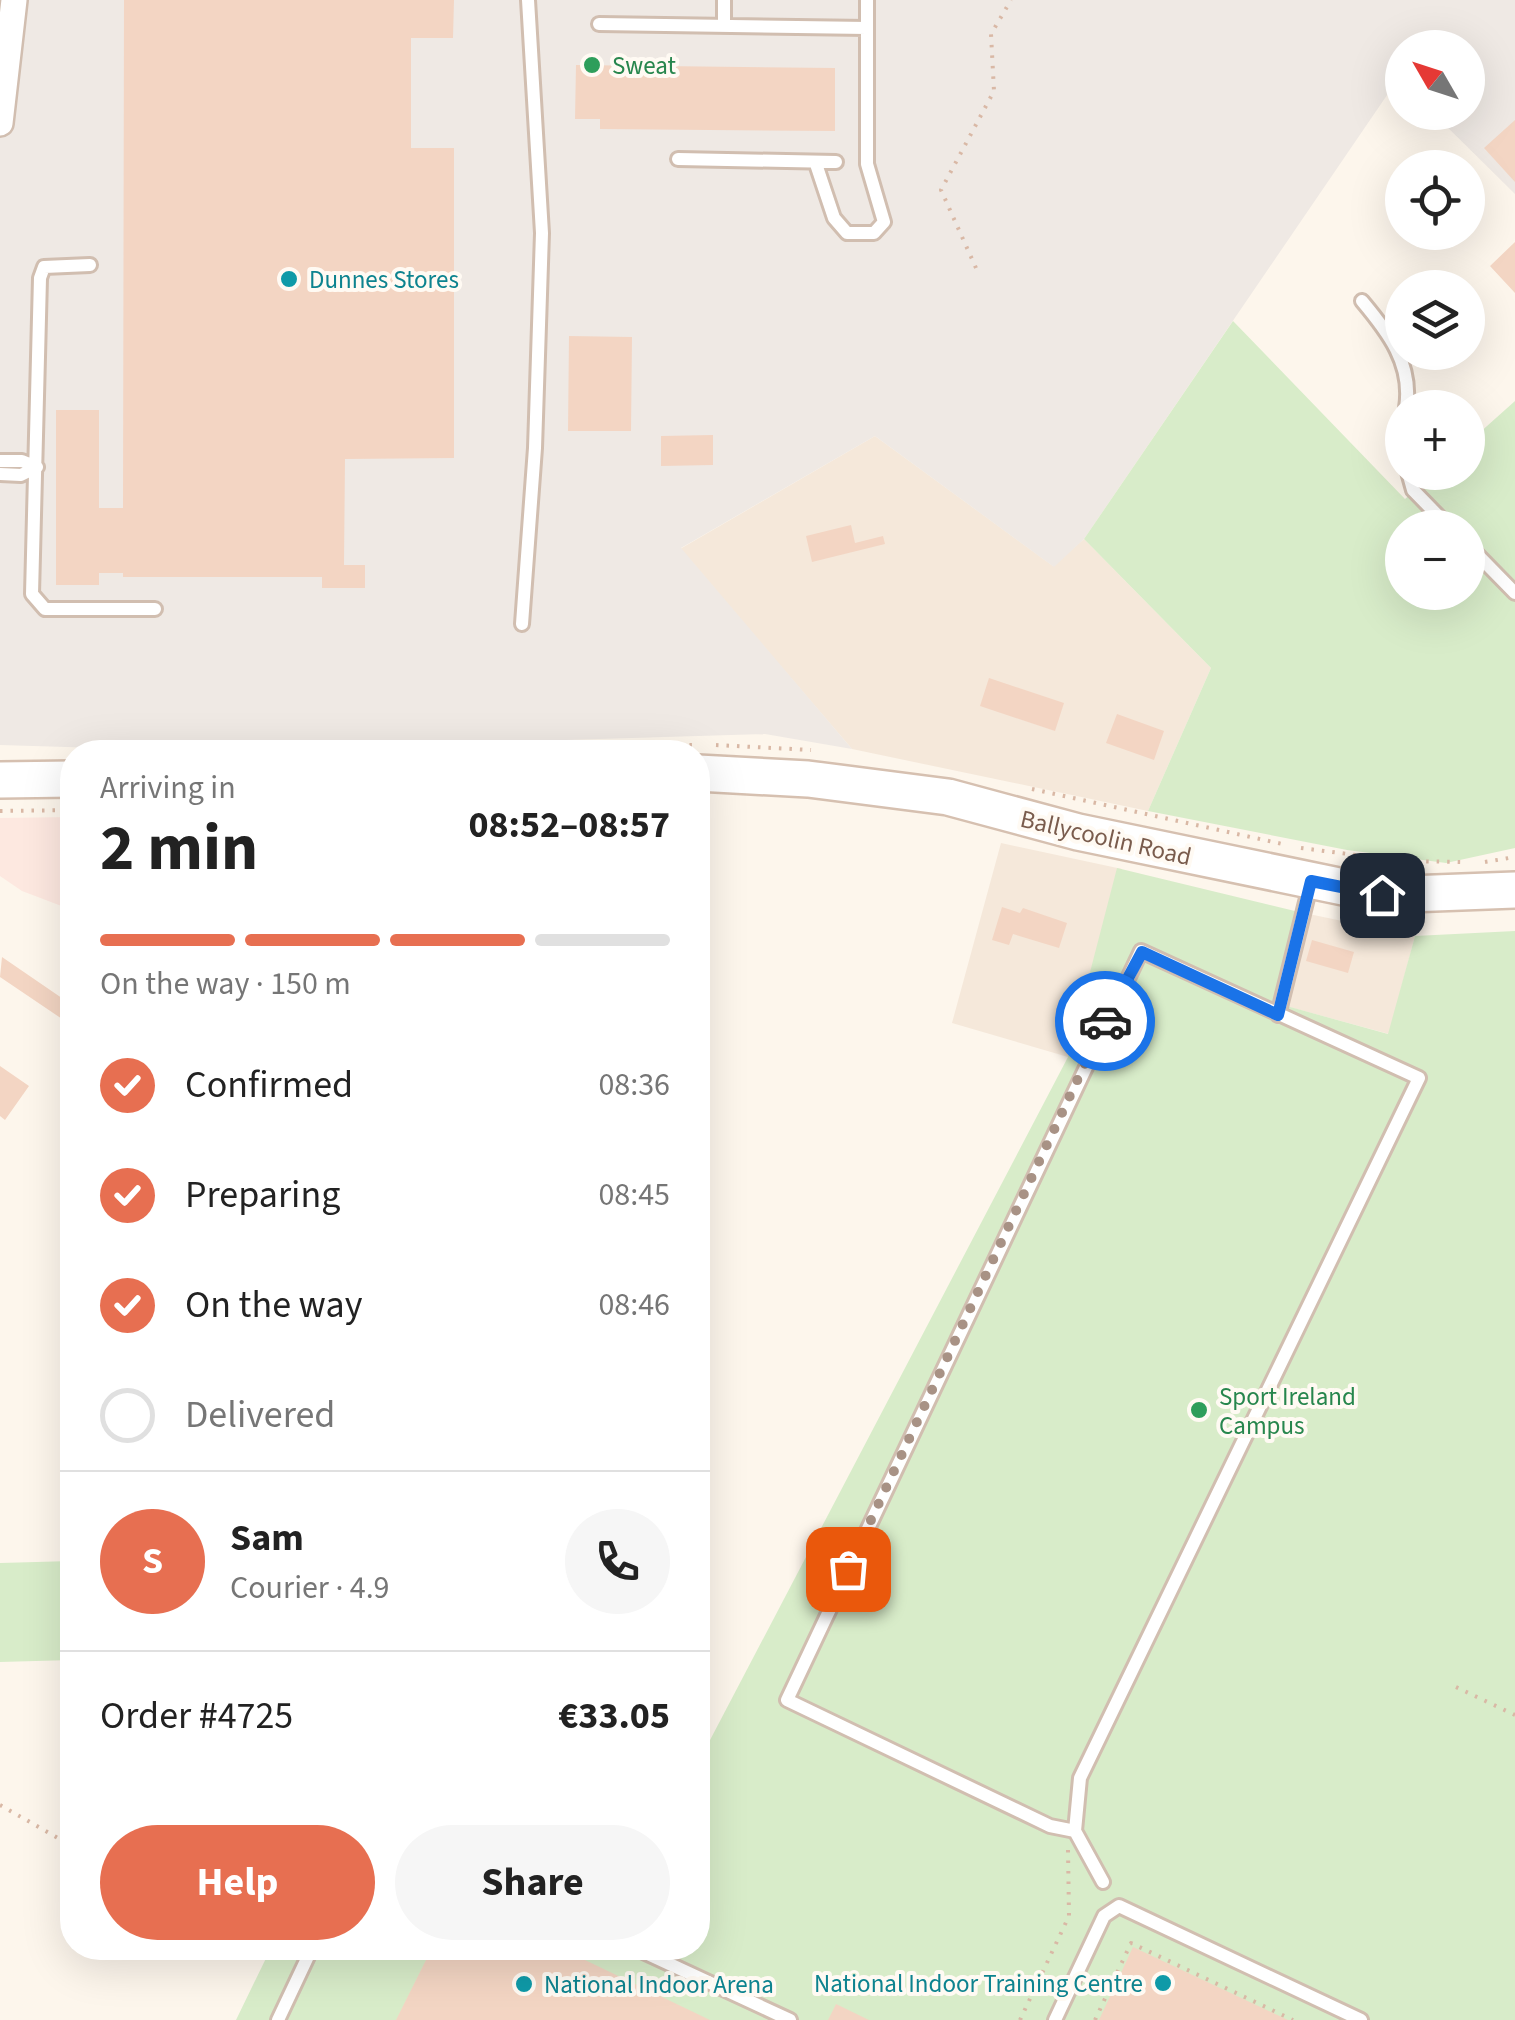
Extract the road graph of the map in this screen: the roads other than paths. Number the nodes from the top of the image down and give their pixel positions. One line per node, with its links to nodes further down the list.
1 (14, 0): 7 (street)
2 (724, 0): 6 (lane)
3 (868, 0): 8 (lane)
4 (527, 1): 24 (lane)
5 (598, 24): 6 (lane)
6 (724, 26): 8 (lane)
7 (5, 27): 9 (street)
8 (867, 28): 12 (lane)
9 (0, 123)
10 (678, 159): 12 (lane)
11 (836, 162): 12 (lane)
12 (816, 164)
13 (90, 265): 17 (lane)
14 (1362, 301): 15 (lane)
15 (1409, 390)
16 (0, 461): 17 (lane)
17 (37, 467): 18 (lane); 23 (lane)
18 (0, 474)
19 (1413, 490): 20 (lane)
20 (1432, 510)
21 (1485, 562): 22 (lane)
22 (1515, 593)
23 (155, 608)
24 (522, 624)
25 (710, 774): 28 (street, Ballycoolin Road)
26 (0, 780): 27 (street)
27 (60, 780)
28 (1311, 881): 29 (street, Ballycoolin Road); 30 (lane)
29 (1515, 890)
30 (1278, 1015): 31 (lane); 31 (lane)
31 (1074, 1830): 32 (lane)
32 (1104, 1882)
33 (306, 1960): 35 (lane)
34 (661, 1960): 36 (lane)
35 (278, 2020)
36 (790, 2020)
37 (1055, 2020): 38 (lane)
38 (1361, 2020)

